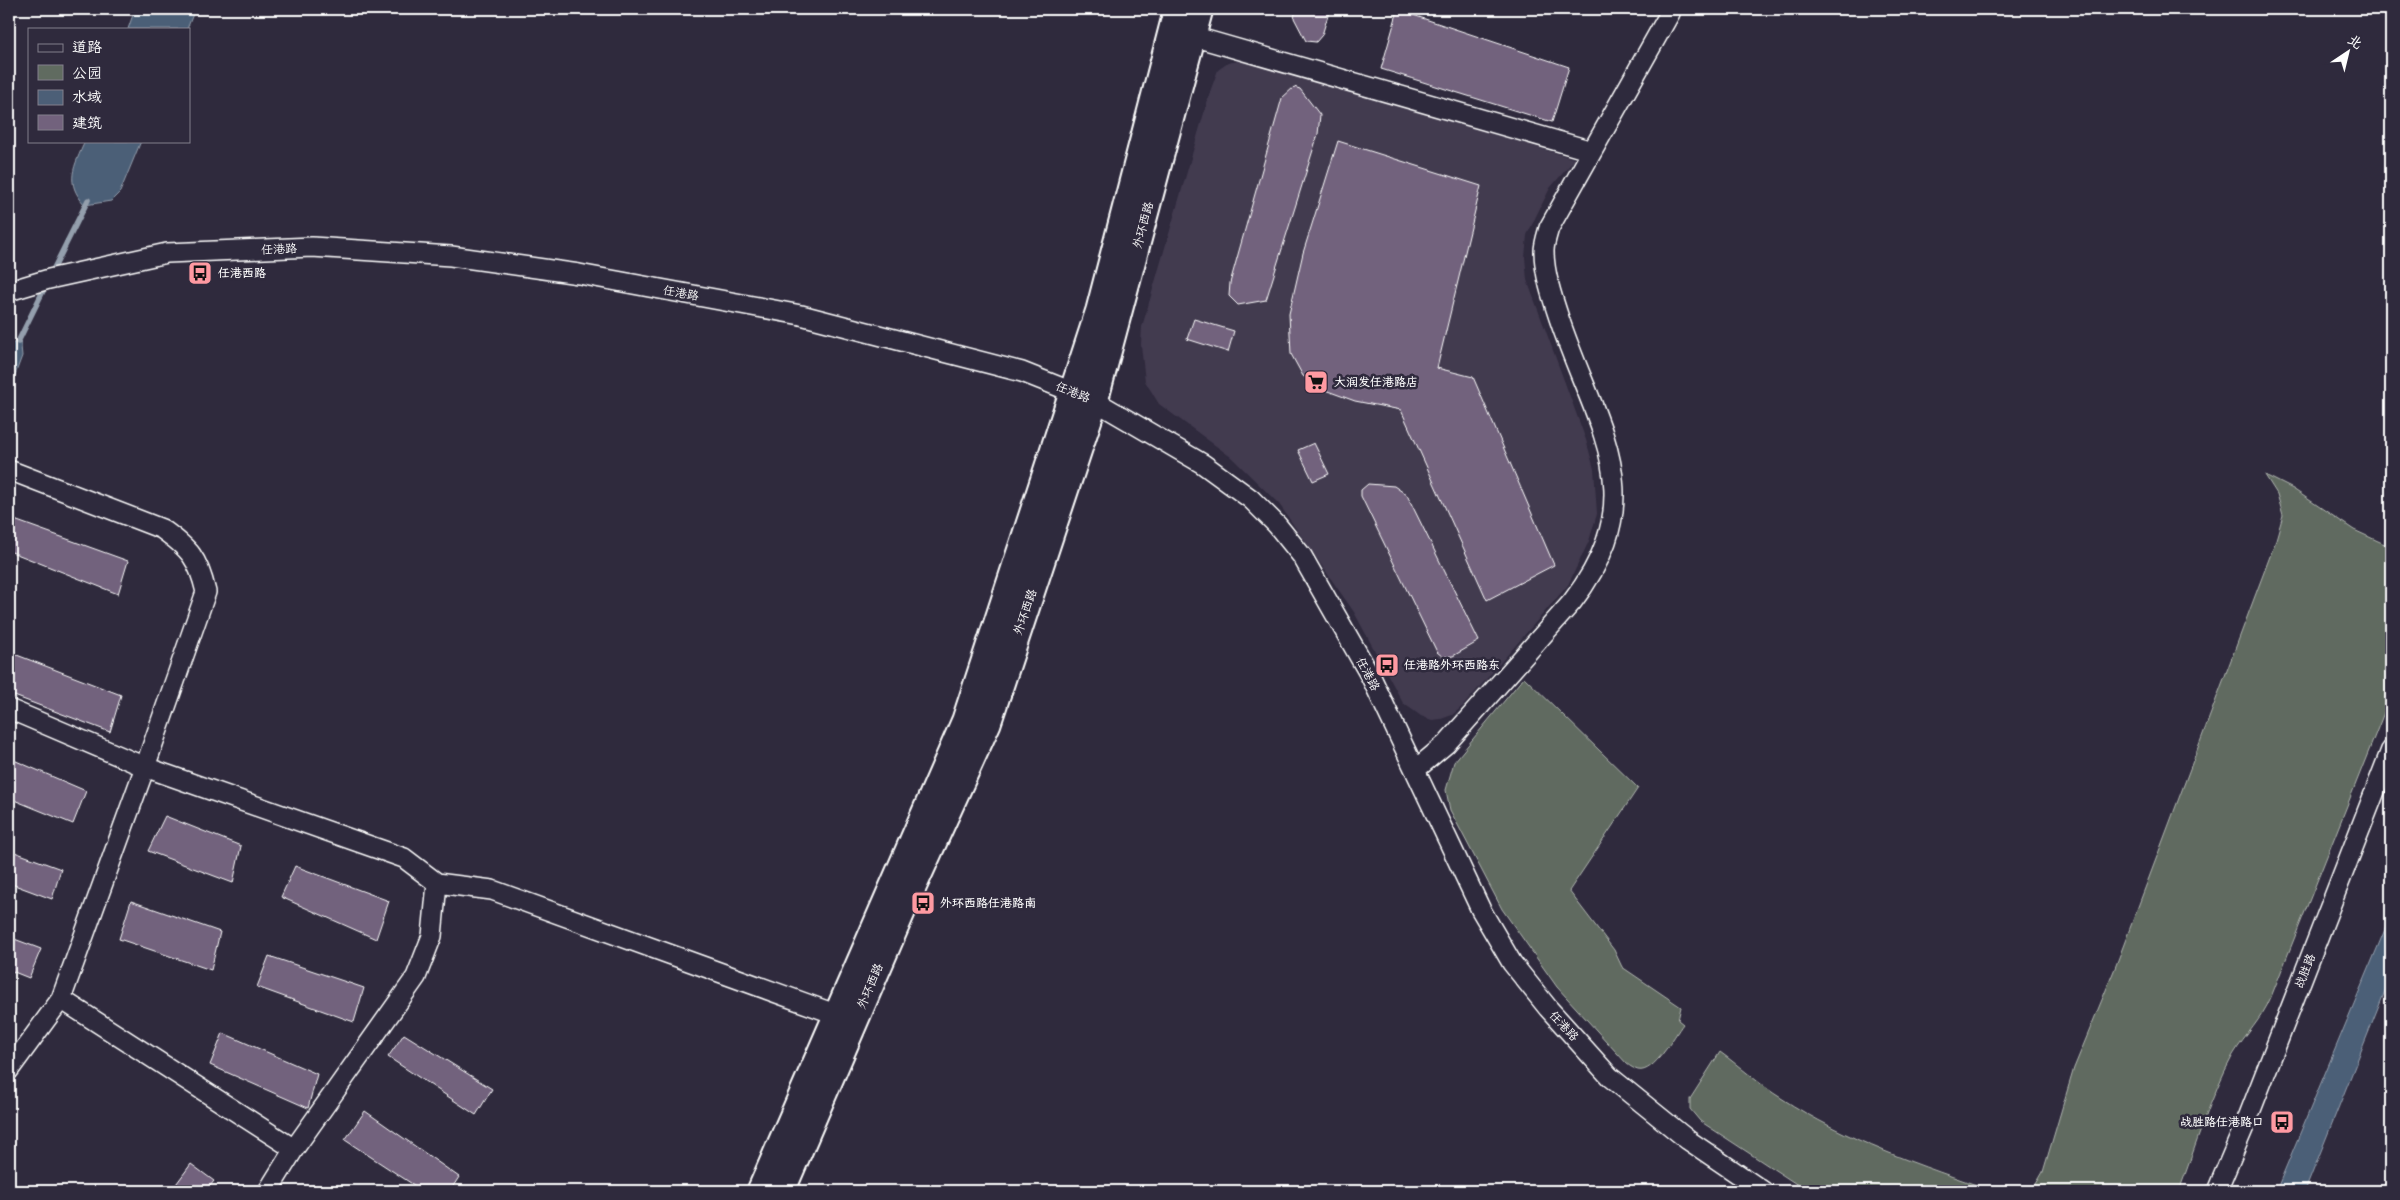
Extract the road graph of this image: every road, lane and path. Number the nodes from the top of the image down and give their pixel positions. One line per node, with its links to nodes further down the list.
1 (1178, 9): 7 (main road, 外环西路)
2 (1200, 9): 4 (main road, 外环西路)
3 (1670, 14): 5 (street)
4 (1192, 36): 5 (street); 8 (main road, 外环西路)
5 (1592, 151): 13 (street)
6 (9, 291): 7 (street, 任港路)
7 (1072, 391): 8 (street, 任港路); 16 (main road, 外环西路)
8 (1095, 401): 13 (street, 任港路); 21 (main road, 外环西路)
9 (9, 470): 12 (street)
10 (9, 710): 12 (street)
11 (2391, 750): 23 (street, 战胜路)
12 (145, 767): 14 (street); 15 (street)
13 (1415, 770): 22 (street, 任港路)
14 (437, 883): 16 (street); 18 (street)
15 (61, 1000): 17 (street); 18 (street)
16 (835, 1014): 20 (main road, 外环西路)
17 (9, 1070)
18 (294, 1149): 19 (street)
19 (268, 1191)
20 (760, 1191)
21 (782, 1191)
22 (1763, 1191)
23 (2217, 1191)

